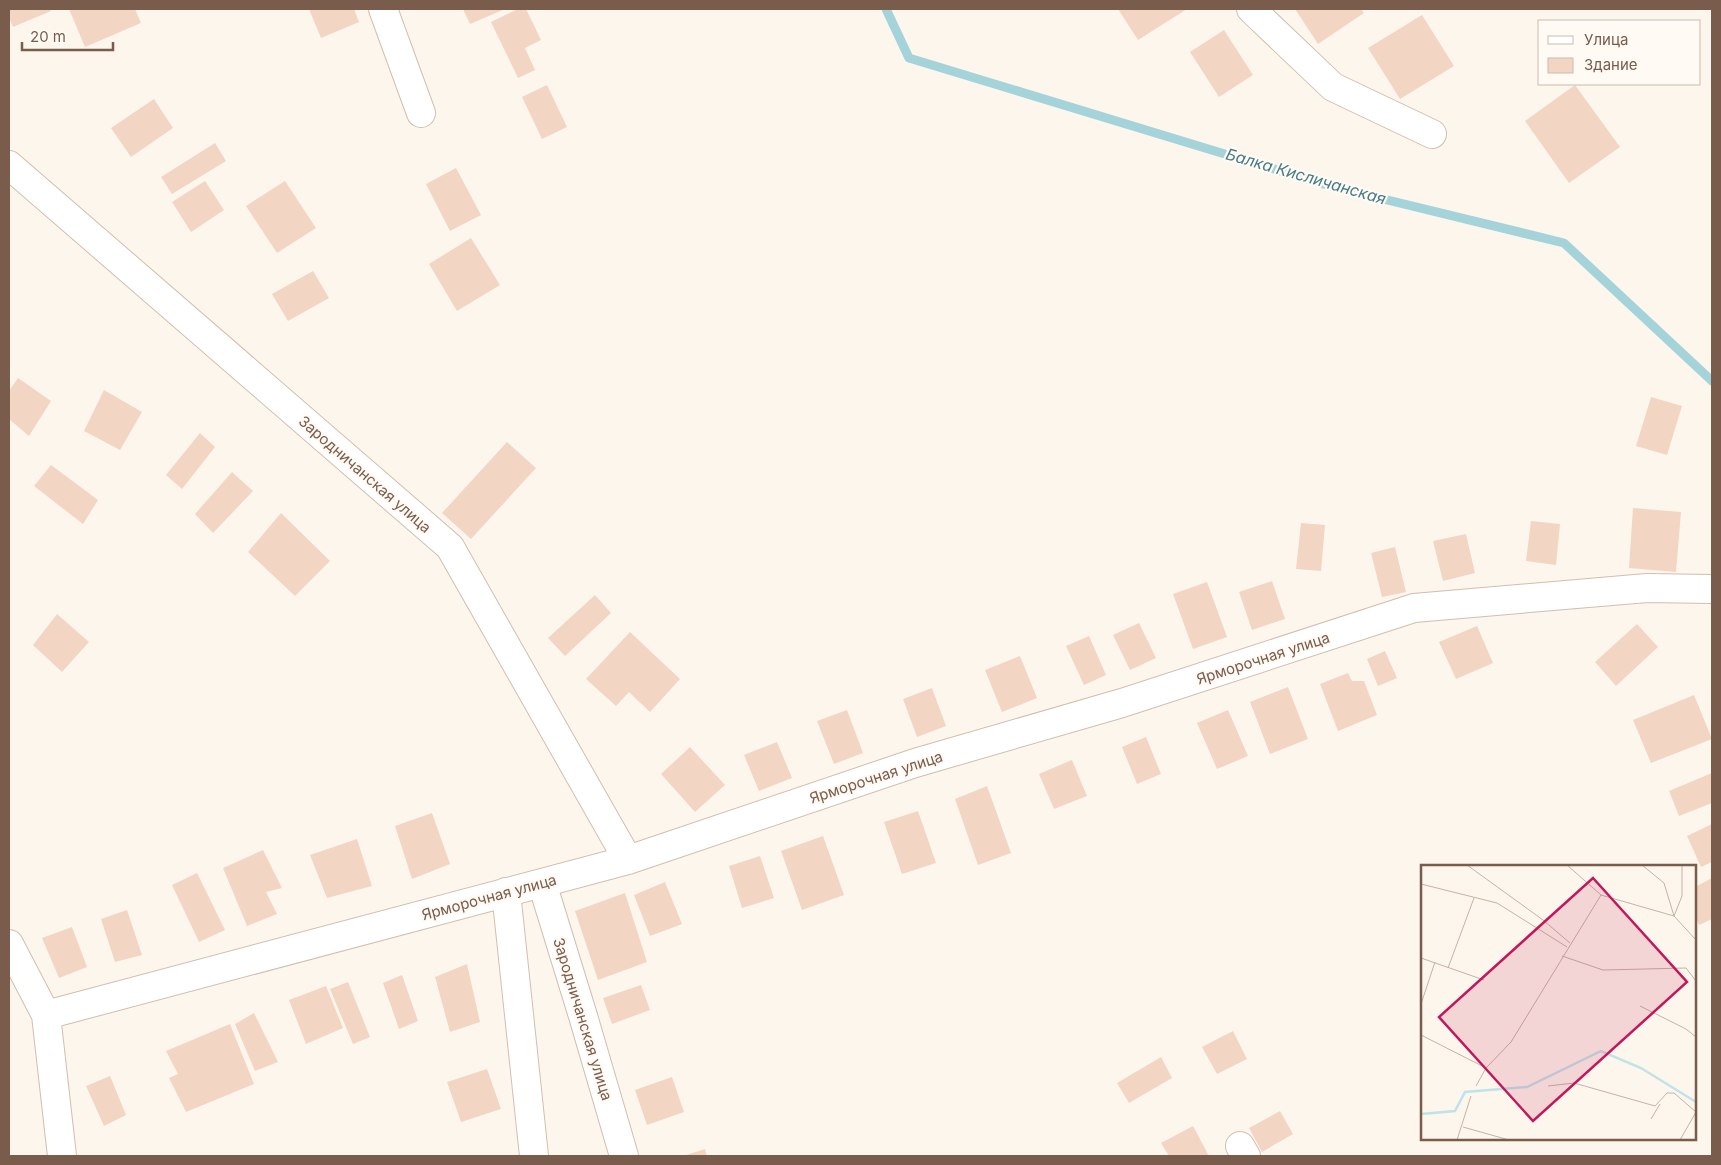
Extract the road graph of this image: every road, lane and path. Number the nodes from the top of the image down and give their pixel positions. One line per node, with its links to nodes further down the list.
1 (383, 9): 3 (street)
2 (1251, 9): 4 (street)
3 (421, 113)
4 (1432, 134)
5 (9, 165): 7 (street, Зародничанская улица)
6 (1712, 588): 7 (street, Ярморочная улица)
7 (628, 860): 8 (street, Ярморочная улица)
8 (542, 883): 9 (street, Ярморочная улица); 14 (street, Зародничанская улица)
9 (506, 892): 11 (street, Ярморочная улица); 13 (street)
10 (9, 944): 11 (street)
11 (46, 1015): 12 (street)
12 (62, 1156)
13 (534, 1156)
14 (624, 1156)

